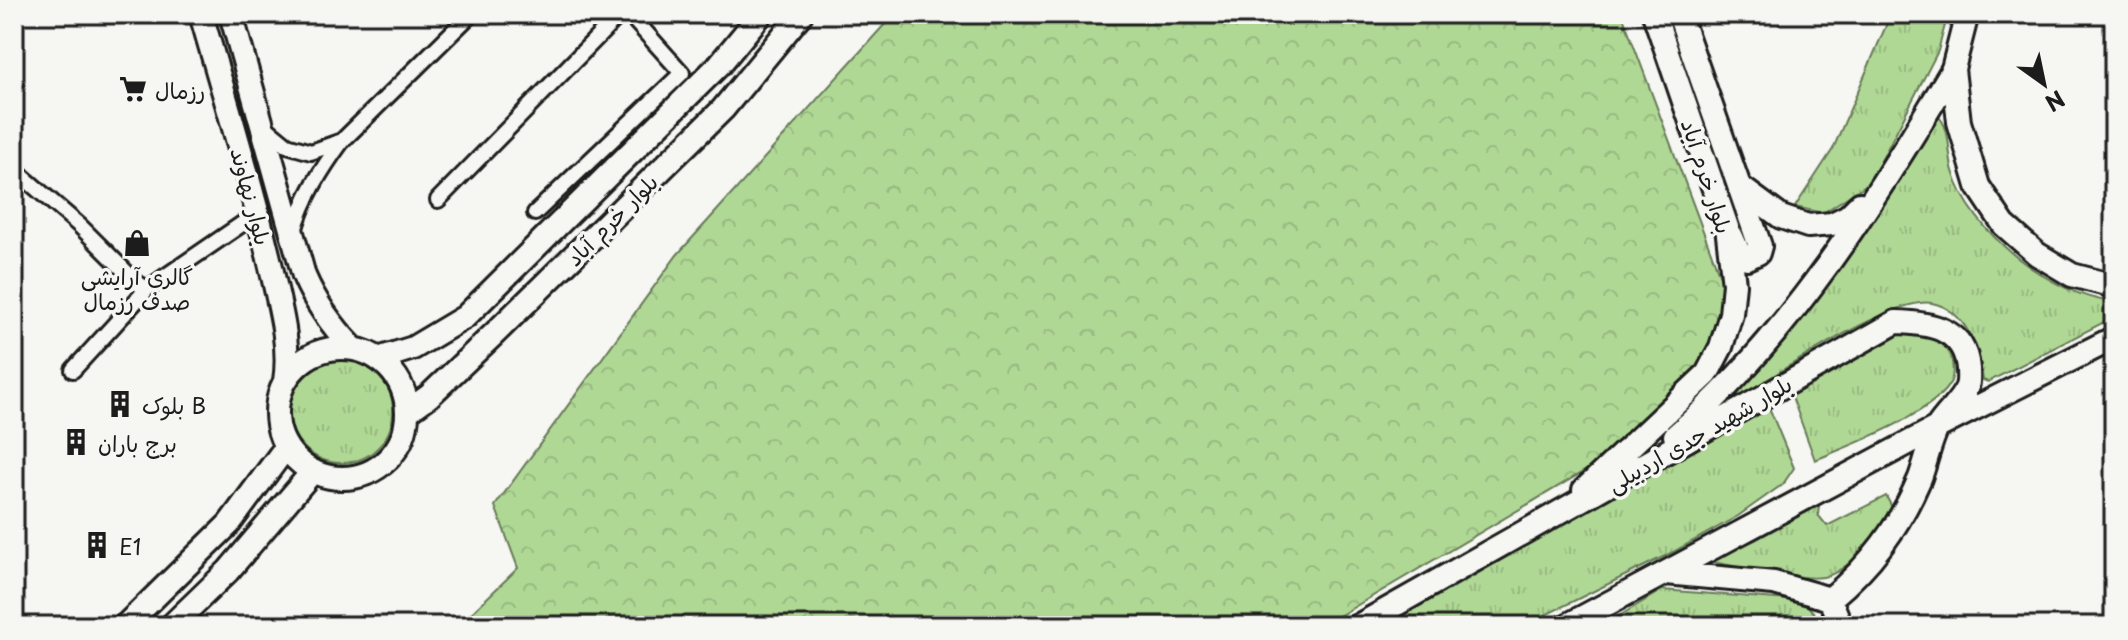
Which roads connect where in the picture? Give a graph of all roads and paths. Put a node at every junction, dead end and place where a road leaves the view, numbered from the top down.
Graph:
1 (201, 14) edge
2 (231, 14) edge
3 (471, 14) edge
4 (620, 14) edge
5 (629, 14) edge
6 (761, 14) edge
7 (801, 14) edge
8 (1654, 14) edge
9 (1679, 14) edge
10 (1967, 14) edge
11 (1953, 69) junction
12 (689, 80) junction
13 (265, 127) junction
14 (342, 141) junction
15 (599, 152) junction
16 (14, 169) edge
17 (614, 169) junction
18 (1892, 172) junction
19 (1739, 186) junction
20 (438, 200) dead end
21 (258, 213) junction
22 (535, 213) dead end
23 (1727, 227) junction
24 (292, 235) junction
25 (2114, 286) edge
26 (147, 289) junction
27 (2114, 338) edge
28 (353, 348) junction
29 (378, 359) junction
30 (73, 370) dead end
31 (285, 381) junction
32 (407, 412) junction
33 (1938, 427) junction
34 (286, 447) junction
35 (313, 471) junction
36 (1636, 471) junction
37 (1558, 512) junction
38 (1664, 573) junction
39 (1830, 599) junction
40 (125, 626) edge
41 (171, 626) edge
42 (1358, 626) edge
43 (1566, 626) edge
44 (1841, 626) edge

1 - 21 street, بلوار نهاوند
2 - 13 street, بلوار نهاوند
3 - 14 street
4 - 20 street
5 - 12 street
6 - 12 street, بلوار خرم آباد
7 - 32 street, بلوار خرم آباد
8 - 23 street, بلوار خرم آباد
9 - 19 street, بلوار خرم آباد
10 - 11 street
11 - 18 street
11 - 25 street
12 - 15 street
12 - 17 street, بلوار خرم آباد
13 - 14 street
13 - 24 street, بلوار نهاوند
14 - 24 street
15 - 17 street
15 - 22 street
16 - 26 street
17 - 29 street, بلوار خرم آباد
18 - 19 street, بلوار خرم آباد
18 - 36 street
19 - 23 street
21 - 26 street
21 - 31 street, بلوار نهاوند
23 - 37 street, بلوار خرم آباد
24 - 28 street, بلوار نهاوند
26 - 30 street
27 - 33 street, بلوار شهید جدی اردبیلی
28 - 29 street
28 - 31 street
29 - 32 street
31 - 34 street
32 - 35 street
33 - 36 street, بلوار شهید جدی اردبیلی
33 - 38 street, بلوار شهید جدی اردبیلی
33 - 39 street
34 - 35 street
34 - 40 street
35 - 41 street
36 - 37 street, بلوار شهید جدی اردبیلی
37 - 42 street, بلوار شهید جدی اردبیلی
38 - 39 street
38 - 43 street, بلوار شهید جدی اردبیلی
39 - 44 street

